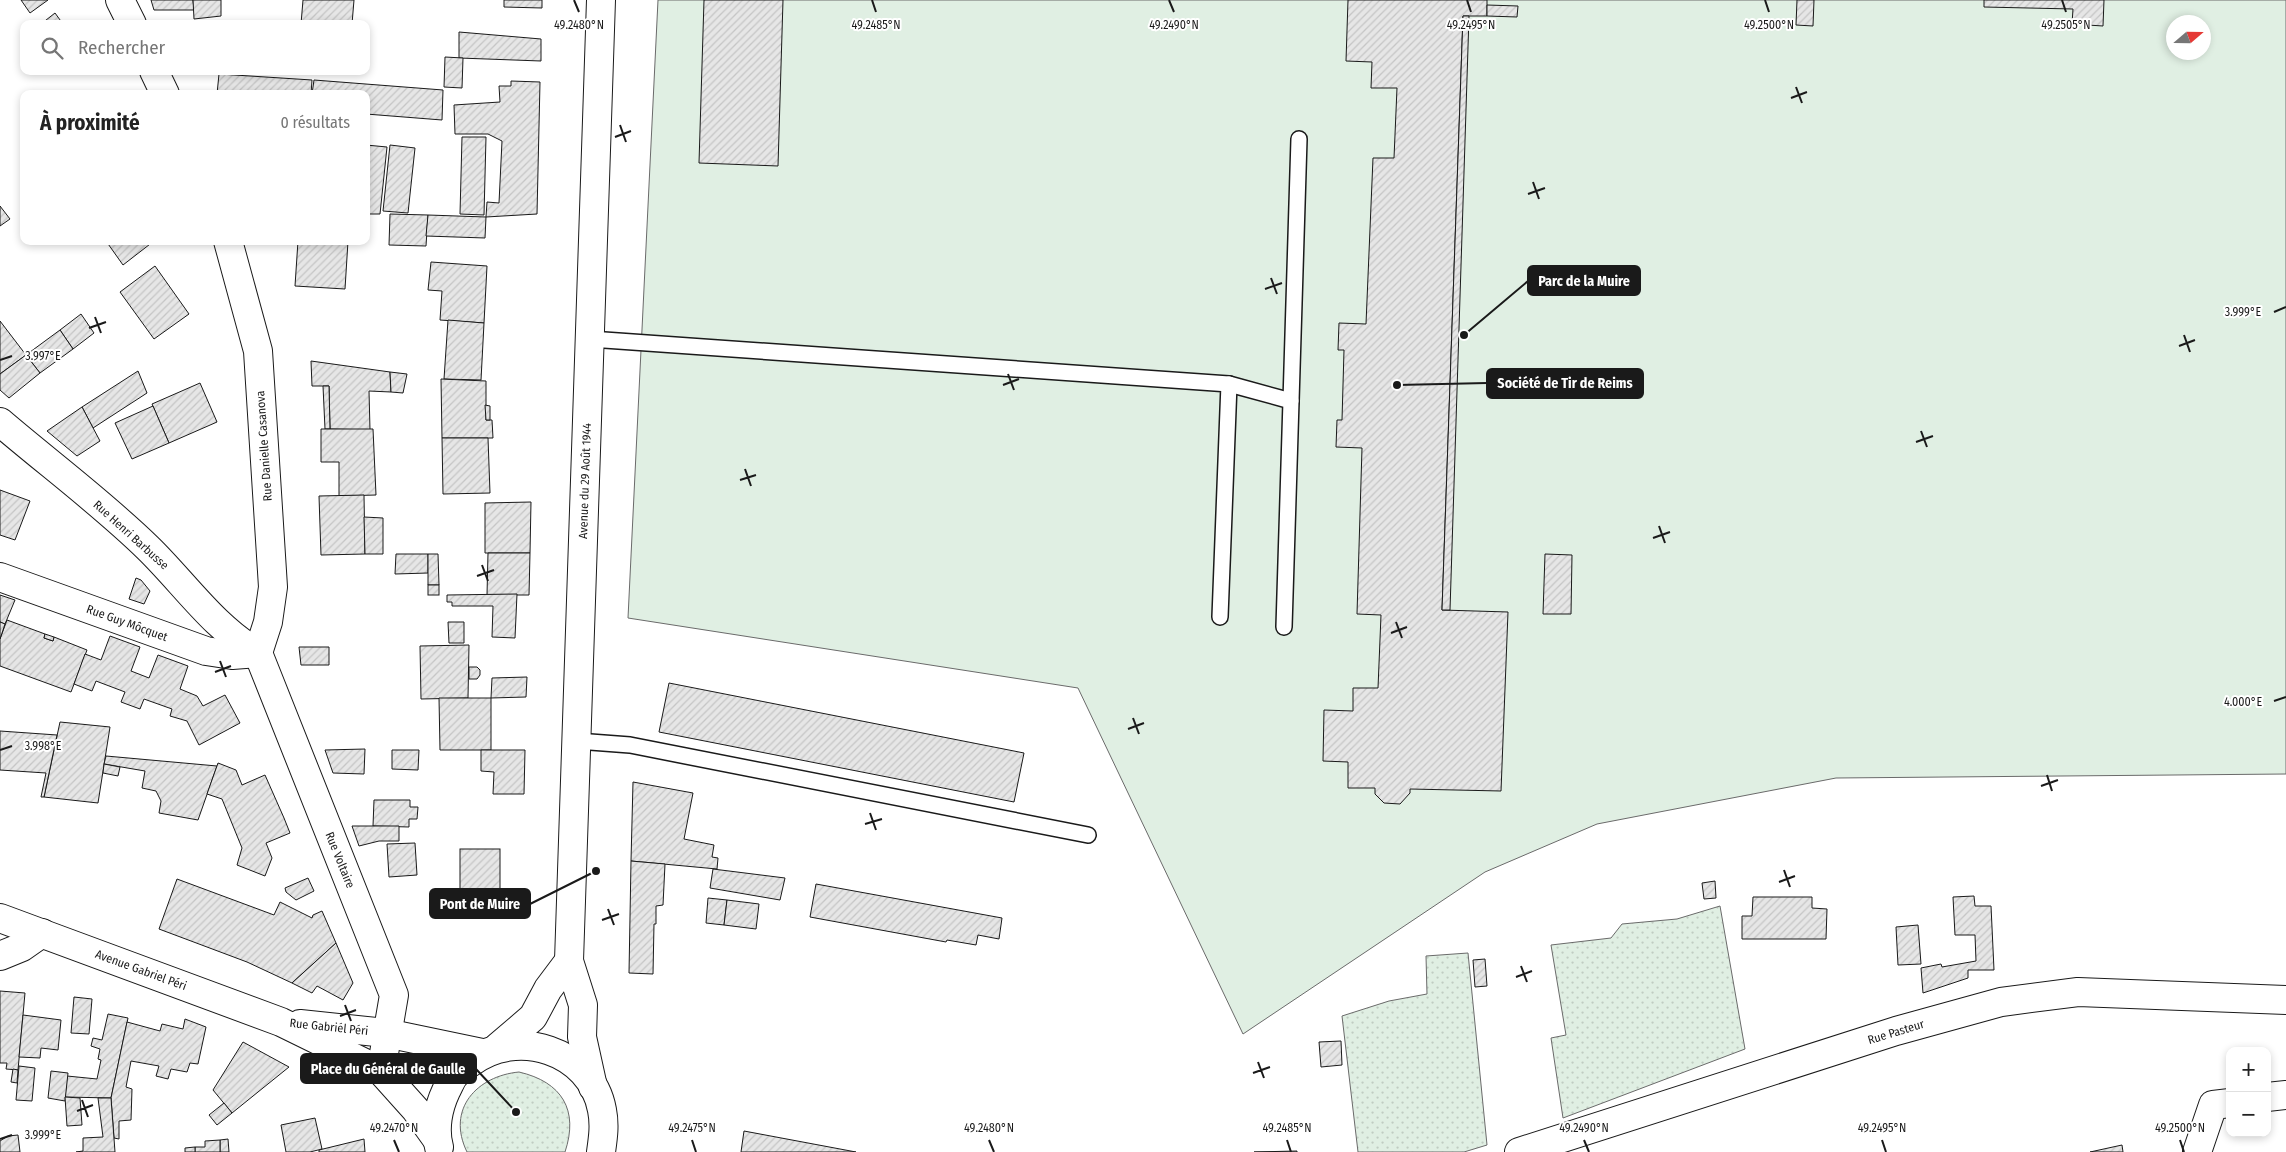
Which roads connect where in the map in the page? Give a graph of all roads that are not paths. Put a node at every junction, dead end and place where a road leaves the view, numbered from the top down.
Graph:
1 (120, 0) edge
2 (602, 0) edge
3 (130, 20) edge
4 (156, 75) edge
5 (163, 90) edge
6 (1298, 139) dead end
7 (229, 245) edge
8 (590, 339) junction
9 (1229, 384) junction
10 (1291, 400) junction
11 (0, 422) edge
12 (0, 577) edge
13 (1220, 617) dead end
14 (1284, 627) dead end
15 (258, 653) junction
16 (577, 740) junction
17 (1088, 835) dead end
18 (0, 918) edge
19 (42, 933) junction
20 (0, 956) edge
21 (569, 962) junction
22 (2286, 1000) edge
23 (281, 1022) junction
24 (386, 1033) junction
25 (490, 1050) junction
26 (381, 1071) junction
27 (593, 1087) junction
28 (2286, 1094) edge
29 (2271, 1096) edge
30 (2226, 1103) edge
31 (438, 1145) edge
32 (601, 1152) edge
33 (1520, 1152) edge
34 (2197, 1152) edge

1 - 3 street
2 - 8 street, Avenue du 29 Août 1944
4 - 5 street
6 - 10 lane
7 - 15 street, Rue Danielle Casanova
8 - 9 lane
8 - 16 street, Avenue du 29 Août 1944
9 - 10 lane
9 - 13 lane
10 - 14 lane
11 - 15 street, Rue Henri Barbusse
12 - 15 street, Rue Guy Môcquet
15 - 24 street, Rue Voltaire
16 - 17 lane
16 - 21 street, Avenue du 29 Août 1944
18 - 19 street, Avenue Gabriel Péri
19 - 20 street
19 - 23 street, Avenue Gabriel Péri
21 - 25 street
21 - 27 street
22 - 33 street, Rue Pasteur
23 - 24 street, Rue Gabriél Péri
23 - 26 street, Rue Gabriél Péri
24 - 25 street, Rue Gabriél Péri
24 - 26 street, Rue Voltaire
25 - 27 street
25 - 31 street
26 - 31 street, Rue Gabriél Péri
27 - 32 street
28 - 29 street
30 - 34 street

